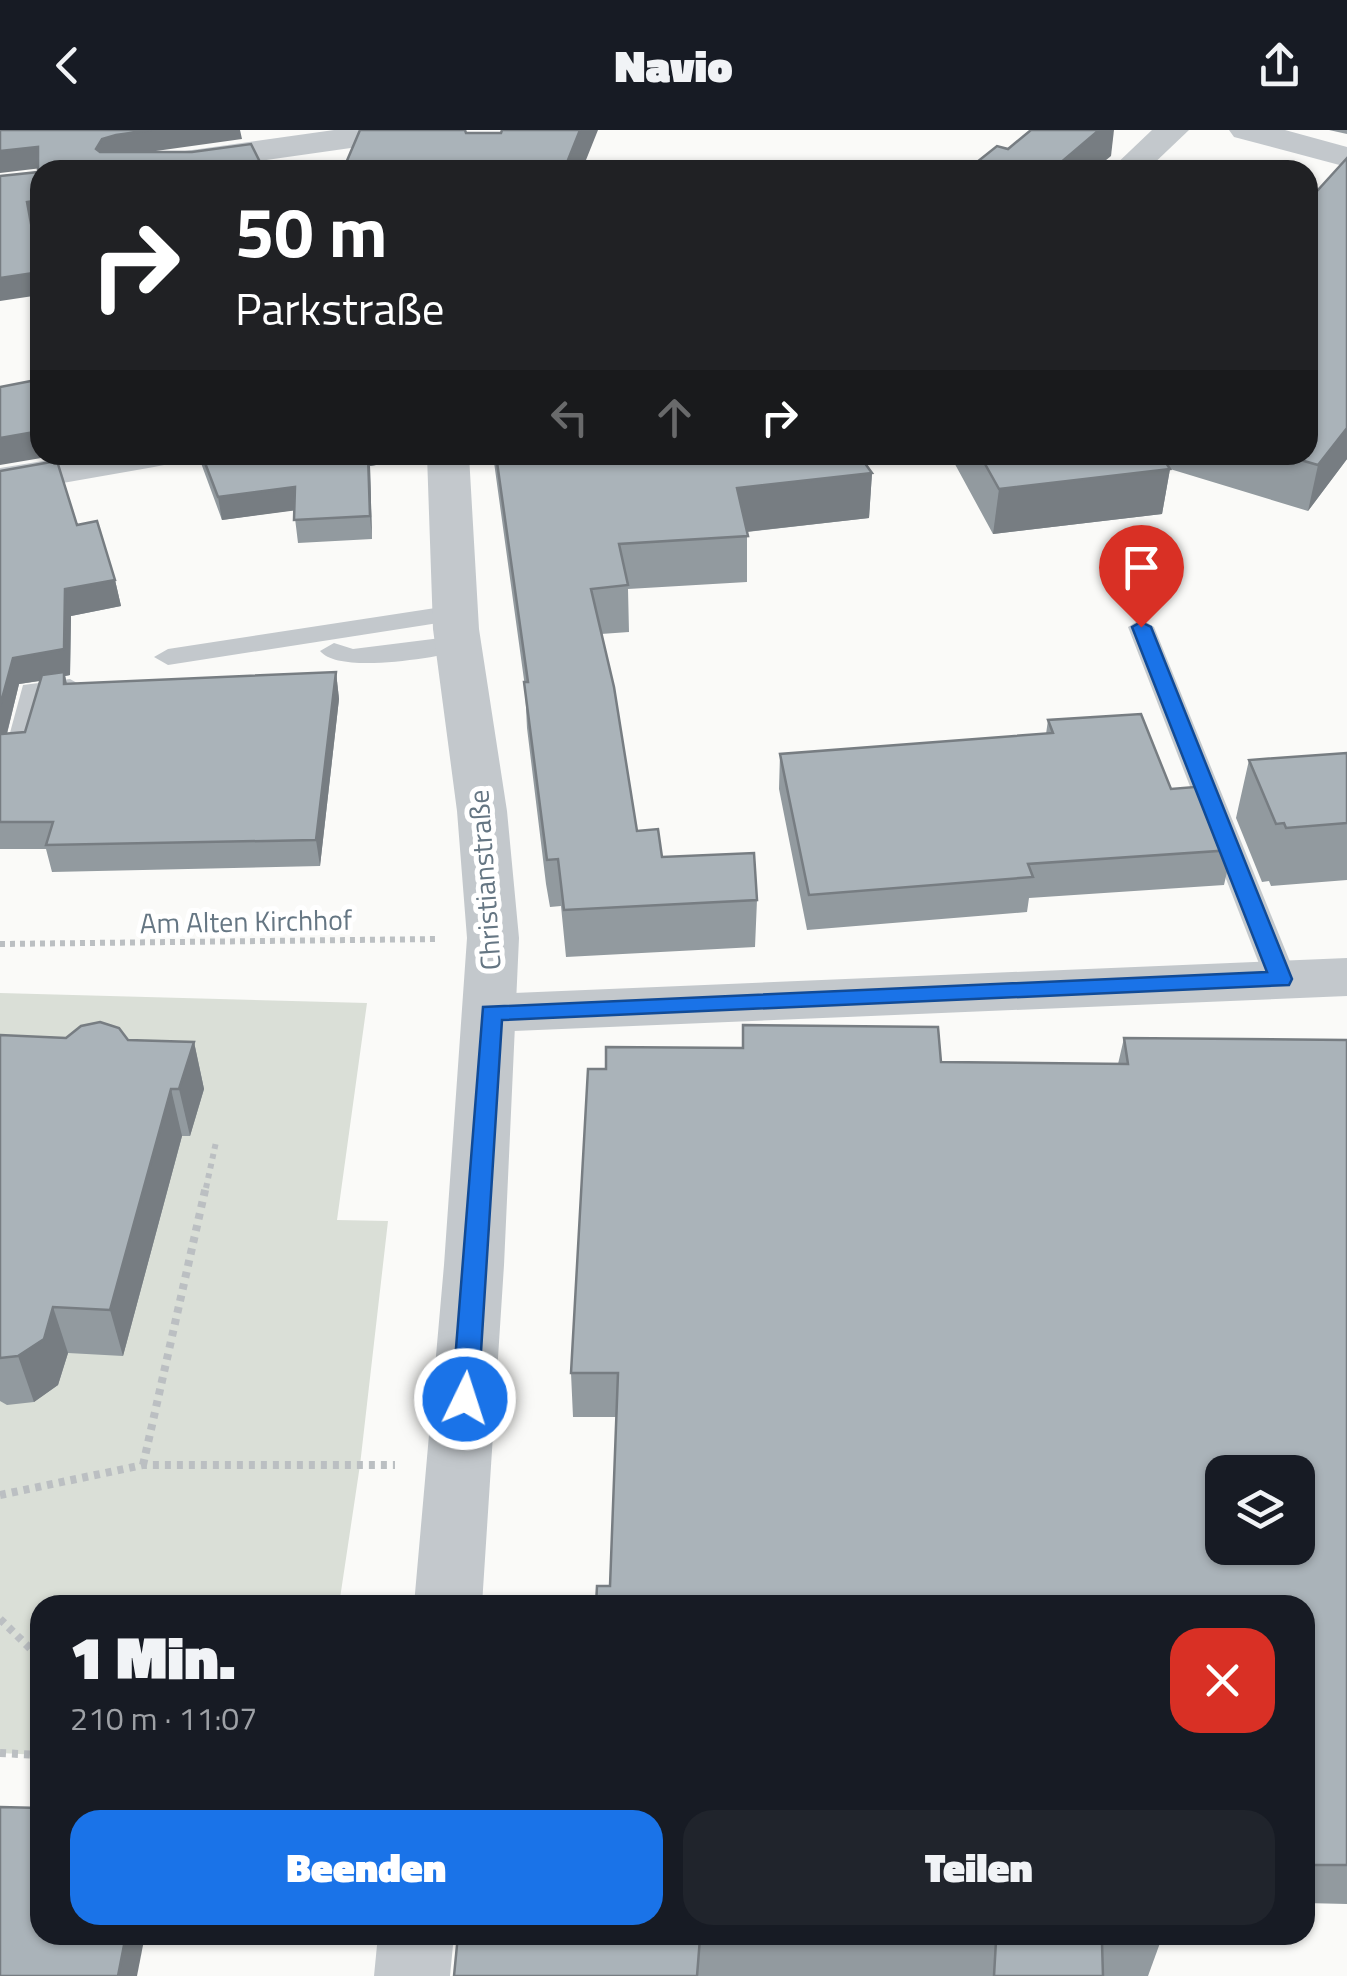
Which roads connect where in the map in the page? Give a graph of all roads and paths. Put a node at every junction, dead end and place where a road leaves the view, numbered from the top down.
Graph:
1 (407, 130) edge
2 (1172, 130) edge
3 (1246, 130) edge
4 (1347, 157) edge
5 (123, 160) edge
6 (1138, 160) edge
7 (95, 465) edge
8 (448, 465) edge
9 (0, 481) edge
10 (1141, 627) dead end
11 (456, 628) junction
12 (168, 657) dead end
13 (70, 687) edge
14 (19, 750) edge
15 (494, 938) junction
16 (0, 944) edge
17 (1347, 976) edge
18 (1281, 979) junction
19 (491, 1013) junction
20 (216, 1142) dead end
21 (144, 1464) junction
22 (460, 1466) junction
23 (0, 1495) edge
24 (449, 1595) edge
25 (0, 1620) edge
26 (30, 1648) edge
27 (0, 1754) edge
28 (30, 1756) edge
29 (415, 1945) edge
30 (412, 1976) edge

1 - 5 street
2 - 6 street
3 - 4 street
7 - 9 street
8 - 11 street, Christianstraße
10 - 18 lane
11 - 12 lane
11 - 15 street, Christianstraße
13 - 14 lane
15 - 16 path, Am Alten Kirchhof
15 - 19 street, Christianstraße
17 - 18 street
18 - 19 street
19 - 22 street, Christianstraße
20 - 21 path
21 - 22 path
21 - 23 path
22 - 24 street, Christianstraße
25 - 26 path
27 - 28 path
29 - 30 street

